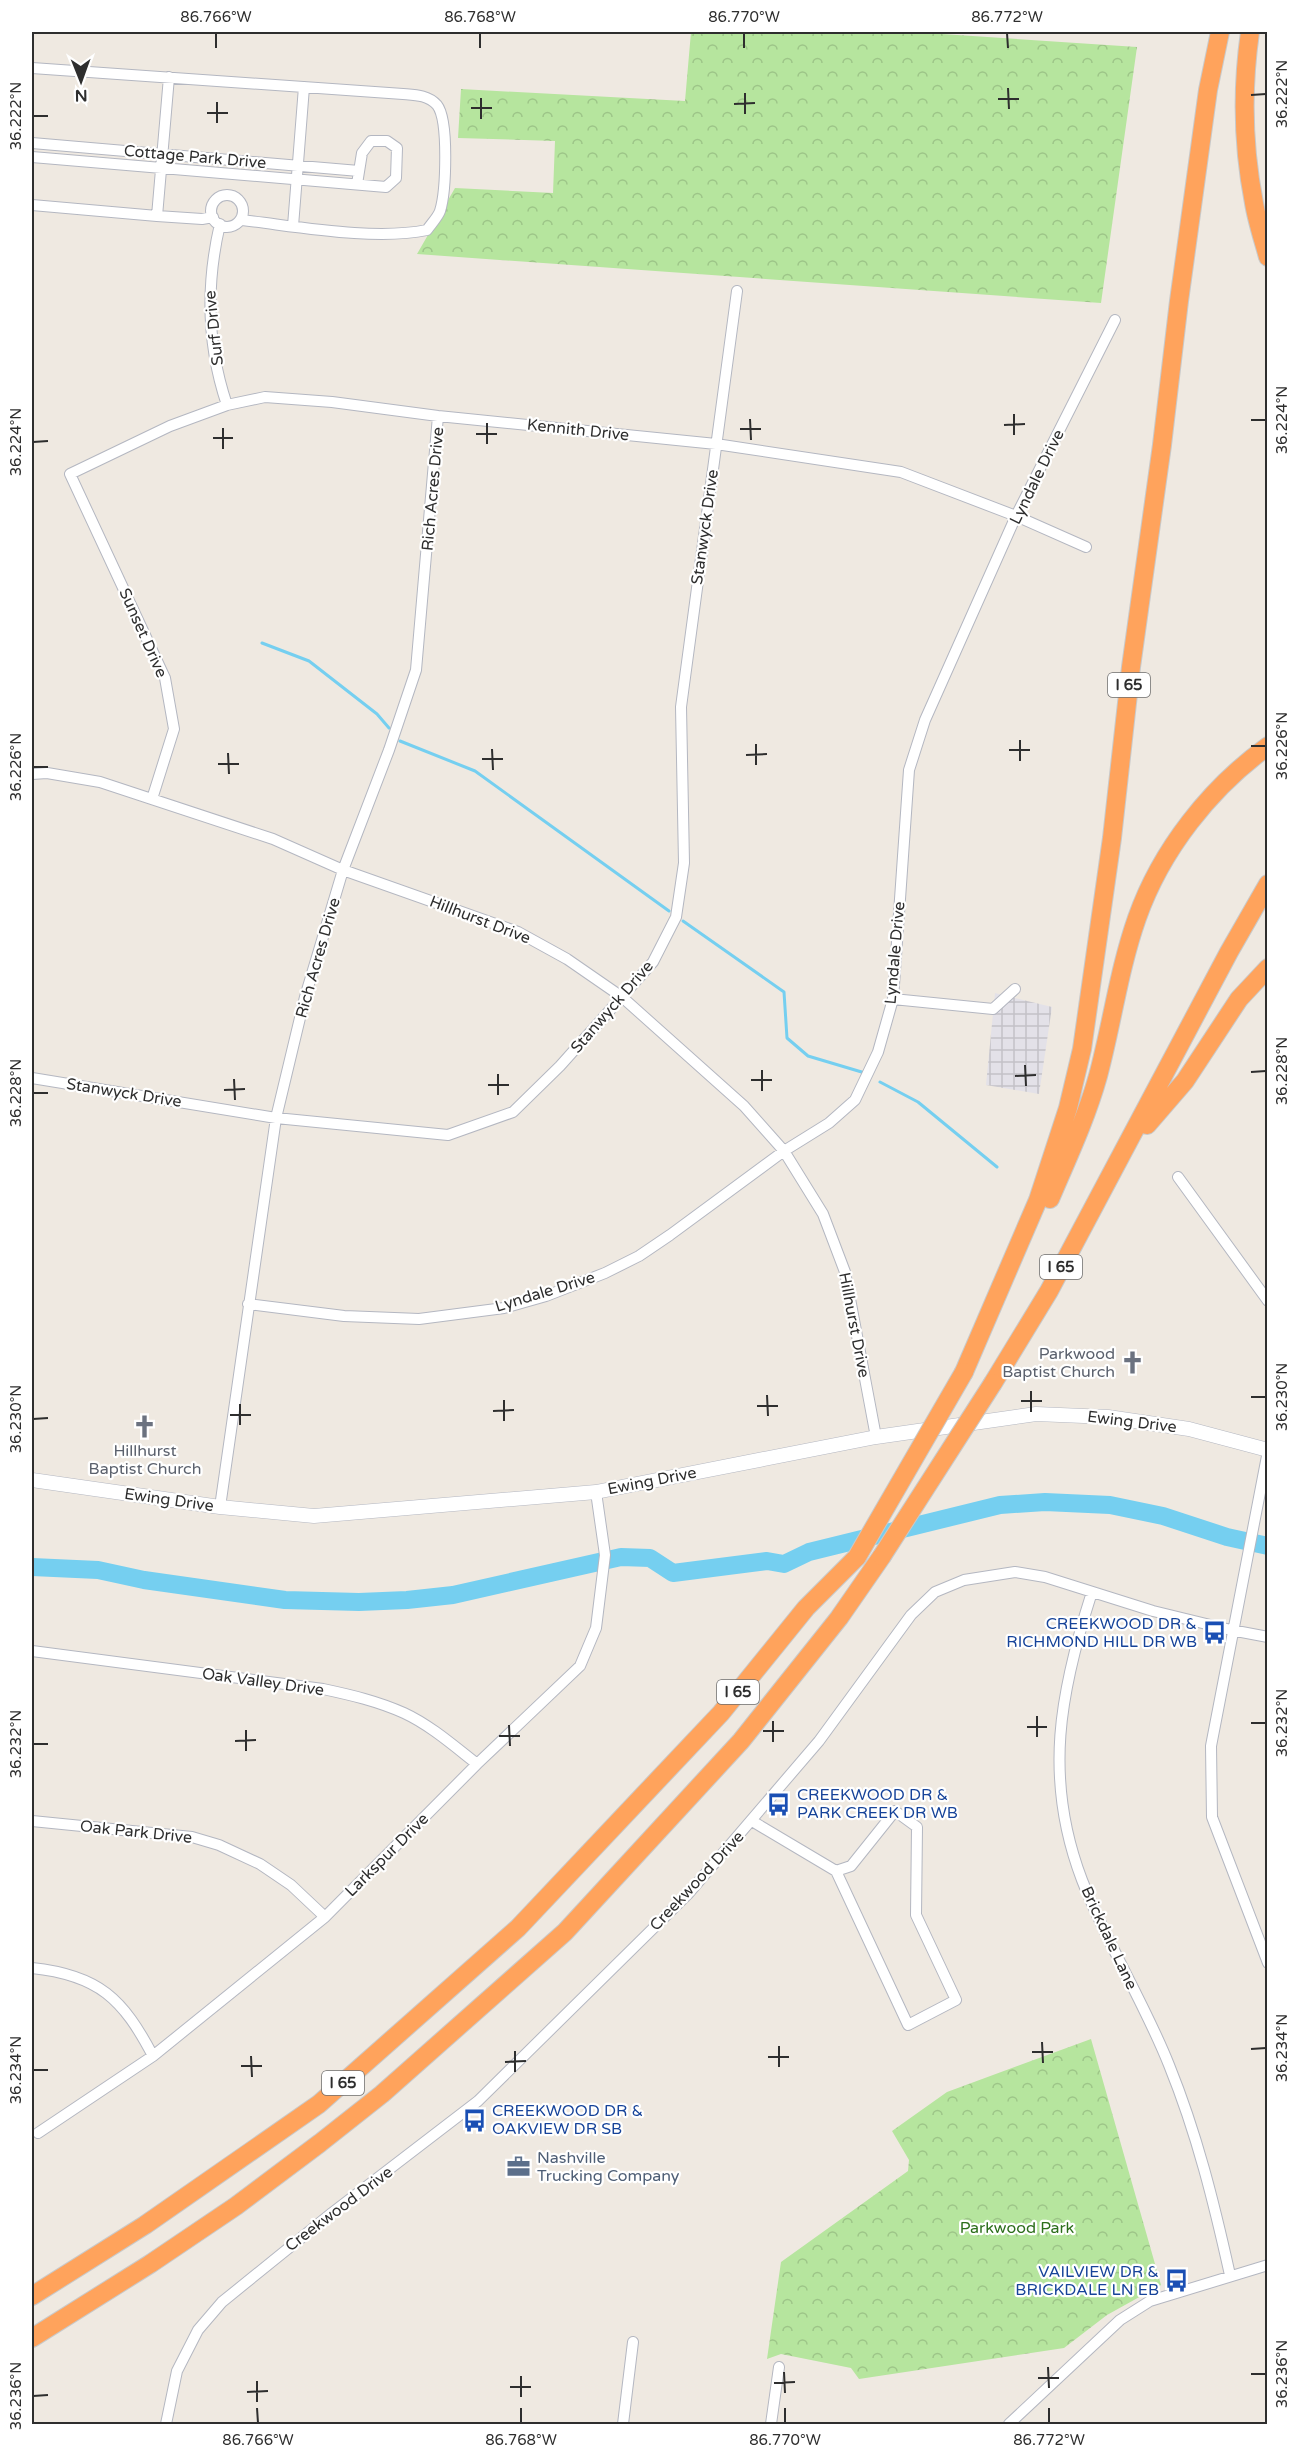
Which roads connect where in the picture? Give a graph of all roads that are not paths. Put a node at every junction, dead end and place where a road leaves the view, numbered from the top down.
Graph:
1 (1220, 32) edge
2 (1250, 32) edge
3 (32, 69) edge
4 (169, 77) junction
5 (304, 87) junction
6 (32, 143) edge
7 (161, 154) junction
8 (32, 158) edge
9 (298, 165) junction
10 (161, 168) junction
11 (359, 171) junction
12 (297, 180) junction
13 (357, 184) junction
14 (32, 205) edge
15 (157, 216) junction
16 (216, 220) junction
17 (241, 220) junction
18 (293, 226) junction
19 (1268, 257) edge
20 (737, 291) dead end
21 (1115, 320) dead end
22 (227, 405) junction
23 (438, 416) junction
24 (716, 444) junction
25 (70, 474) joint
26 (1016, 516) junction
27 (1086, 548) dead end
28 (1268, 746) edge
29 (32, 774) edge
30 (152, 799) junction
31 (343, 870) junction
32 (1268, 884) edge
33 (1268, 968) edge
34 (1015, 988) dead end
35 (622, 996) junction
36 (893, 999) junction
37 (32, 1078) edge
38 (276, 1118) junction
39 (1126, 1149) junction
40 (784, 1151) junction
41 (1178, 1178) dead end
42 (1268, 1301) edge
43 (248, 1304) junction
44 (985, 1325) junction
45 (876, 1437) junction
46 (1268, 1451) edge
47 (32, 1480) edge
48 (596, 1492) junction
49 (220, 1507) junction
50 (1092, 1592) junction
51 (1232, 1630) junction
52 (1268, 1636) edge
53 (32, 1651) edge
54 (477, 1764) junction
55 (32, 1821) edge
56 (752, 1821) junction
57 (836, 1871) junction
58 (325, 1917) junction
59 (1268, 1963) edge
60 (32, 1968) edge
61 (153, 2056) junction
62 (38, 2133) dead end
63 (1268, 2265) edge
64 (1230, 2275) junction
65 (32, 2296) edge
66 (32, 2338) edge
67 (633, 2342) dead end
68 (778, 2367) dead end
69 (166, 2424) edge
70 (623, 2424) edge
71 (771, 2424) edge
72 (1009, 2424) edge

1 - 44 highway, I 65
2 - 19 highway
3 - 4 street
4 - 5 street
4 - 7 street
5 - 9 street
5 - 18 street
6 - 7 street, Cottage Park Drive
7 - 9 street, Cottage Park Drive
7 - 10 street
8 - 10 street, Cottage Park Drive
9 - 11 street, Cottage Park Drive
9 - 12 street
10 - 12 street, Cottage Park Drive
10 - 15 street
11 - 13 street, Cottage Park Drive
11 - 13 street, Cottage Park Drive
12 - 13 street, Cottage Park Drive
12 - 18 street
14 - 15 street
15 - 16 street
16 - 17 street
16 - 17 street
16 - 22 street, Surf Drive
17 - 18 street
20 - 24 street, Stanwyck Drive
21 - 26 street, Lyndale Drive
22 - 23 street, Kennith Drive
22 - 25 street, Kennith Drive
23 - 24 street, Kennith Drive
23 - 31 street, Rich Acres Drive
24 - 26 street, Kennith Drive
24 - 35 street, Stanwyck Drive
25 - 30 street, Sunset Drive
26 - 27 street, Kennith Drive
26 - 36 street, Lyndale Drive
28 - 44 highway
29 - 30 street, Hillhurst Drive
30 - 31 street, Hillhurst Drive
31 - 35 street, Hillhurst Drive
31 - 38 street, Rich Acres Drive
32 - 39 highway, I 65
33 - 39 highway
34 - 36 street
35 - 38 street, Stanwyck Drive
35 - 40 street, Hillhurst Drive
36 - 40 street, Lyndale Drive
37 - 38 street, Stanwyck Drive
38 - 43 street, Rich Acres Drive
39 - 66 highway, I 65, bridge
40 - 43 street, Lyndale Drive
40 - 45 street, Hillhurst Drive
41 - 42 street
43 - 49 street, Rich Acres Drive
44 - 65 highway, I 65, bridge
45 - 46 main road, Ewing Drive
45 - 48 main road, Ewing Drive
46 - 51 street
47 - 49 main road, Ewing Drive
48 - 49 main road, Ewing Drive
48 - 54 street, Larkspur Drive
50 - 51 street, Creekwood Drive
50 - 56 street, Creekwood Drive
50 - 64 street, Brickdale Lane
51 - 52 street, Creekwood Drive
51 - 59 street
53 - 54 street, Oak Valley Drive
54 - 58 street, Larkspur Drive
55 - 58 street, Oak Park Drive
56 - 57 street
56 - 69 street, Creekwood Drive
57 - 57 street
58 - 61 street, Larkspur Drive
60 - 61 street
61 - 62 street, Larkspur Drive
63 - 64 street
64 - 72 street
67 - 70 street
68 - 71 street

